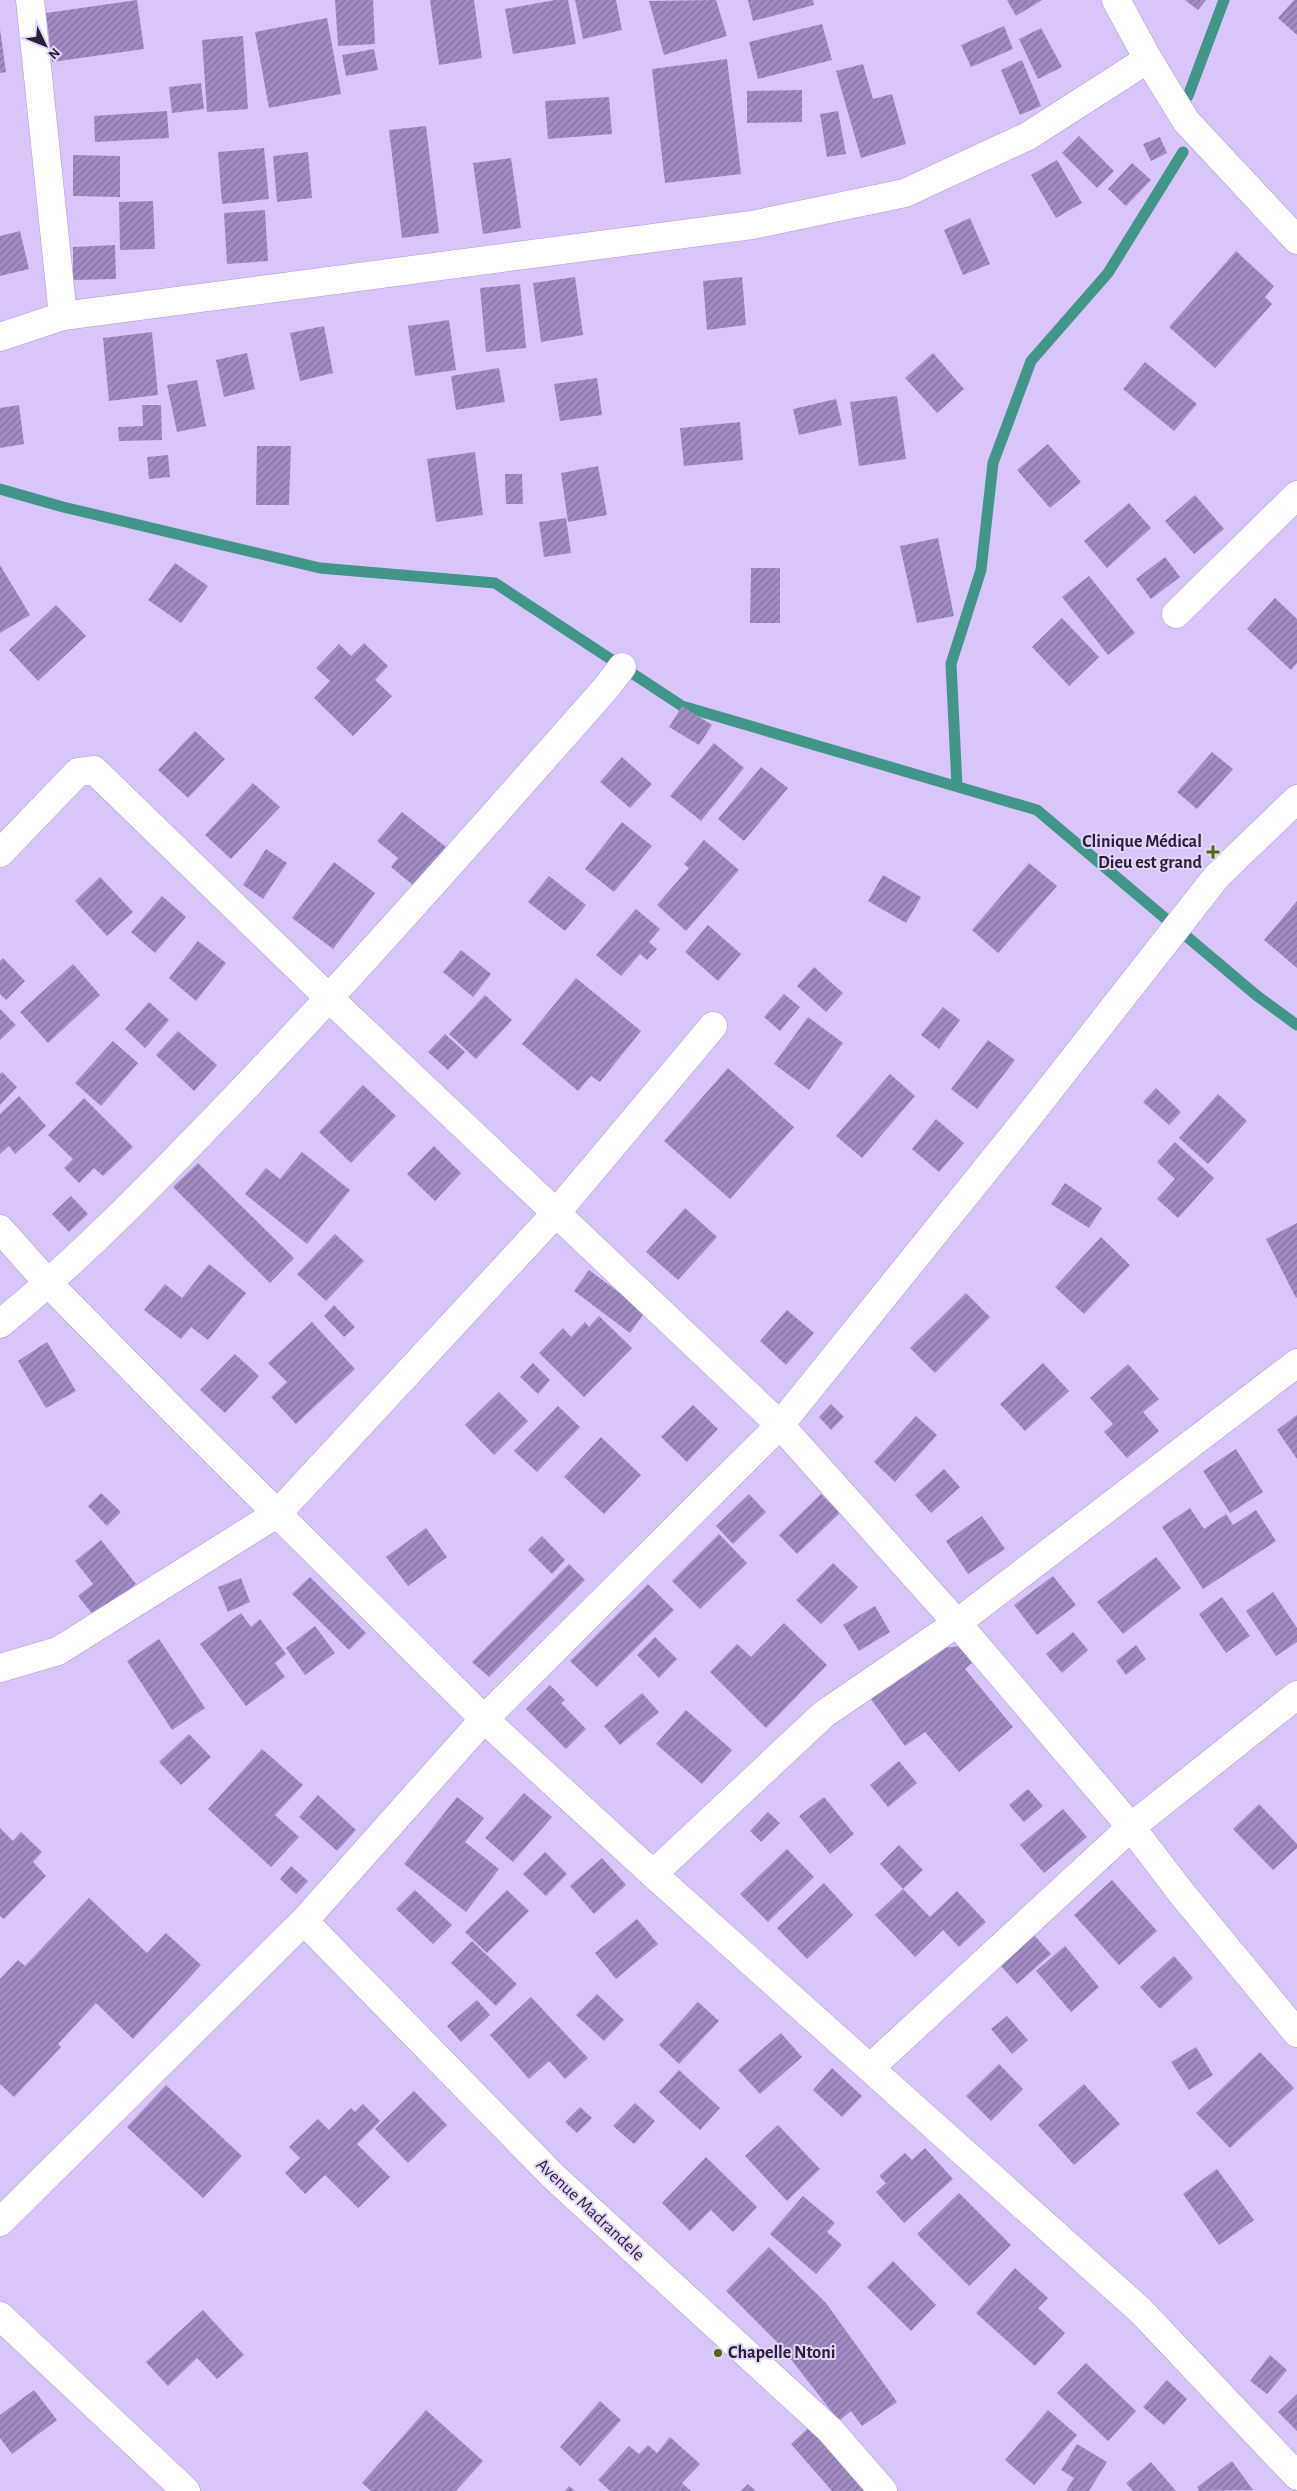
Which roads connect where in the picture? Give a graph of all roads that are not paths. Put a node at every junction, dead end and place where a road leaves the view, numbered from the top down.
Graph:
1 (30, 0) edge
2 (1116, 0) edge
3 (1148, 59) junction
4 (1297, 240) edge
5 (63, 316) junction
6 (0, 337) edge
7 (1297, 495) edge
8 (1176, 614) dead end
9 (622, 667) dead end
10 (1297, 799) edge
11 (0, 853) edge
12 (330, 999) junction
13 (713, 1026) dead end
14 (556, 1212) junction
15 (0, 1229) edge
16 (49, 1284) junction
17 (0, 1324) edge
18 (1297, 1363) edge
19 (780, 1426) junction
20 (278, 1513) junction
21 (957, 1623) junction
22 (0, 1668) edge
23 (1297, 1695) edge
24 (484, 1719) junction
25 (1130, 1827) junction
26 (653, 1874) junction
27 (304, 1921) junction
28 (1297, 2033) edge
29 (871, 2067) junction
30 (0, 2222) edge
31 (0, 2316) edge
32 (1297, 2476) edge
33 (186, 2491) edge
34 (883, 2491) edge

1 - 5 street
2 - 3 street
3 - 4 street
3 - 5 street
5 - 6 street
7 - 8 street
9 - 12 street
10 - 19 street
11 - 12 street
12 - 14 street
12 - 16 street
13 - 14 street
14 - 19 street
14 - 20 street
15 - 16 street
16 - 17 street
16 - 20 street
18 - 21 street
19 - 21 street
19 - 24 street
20 - 22 street
20 - 24 street
21 - 25 street
21 - 26 street
23 - 25 street
24 - 26 street
24 - 27 street
25 - 28 street
25 - 29 street
26 - 29 street
27 - 30 street
27 - 34 street, Avenue Madrandele
29 - 32 street
31 - 33 street

